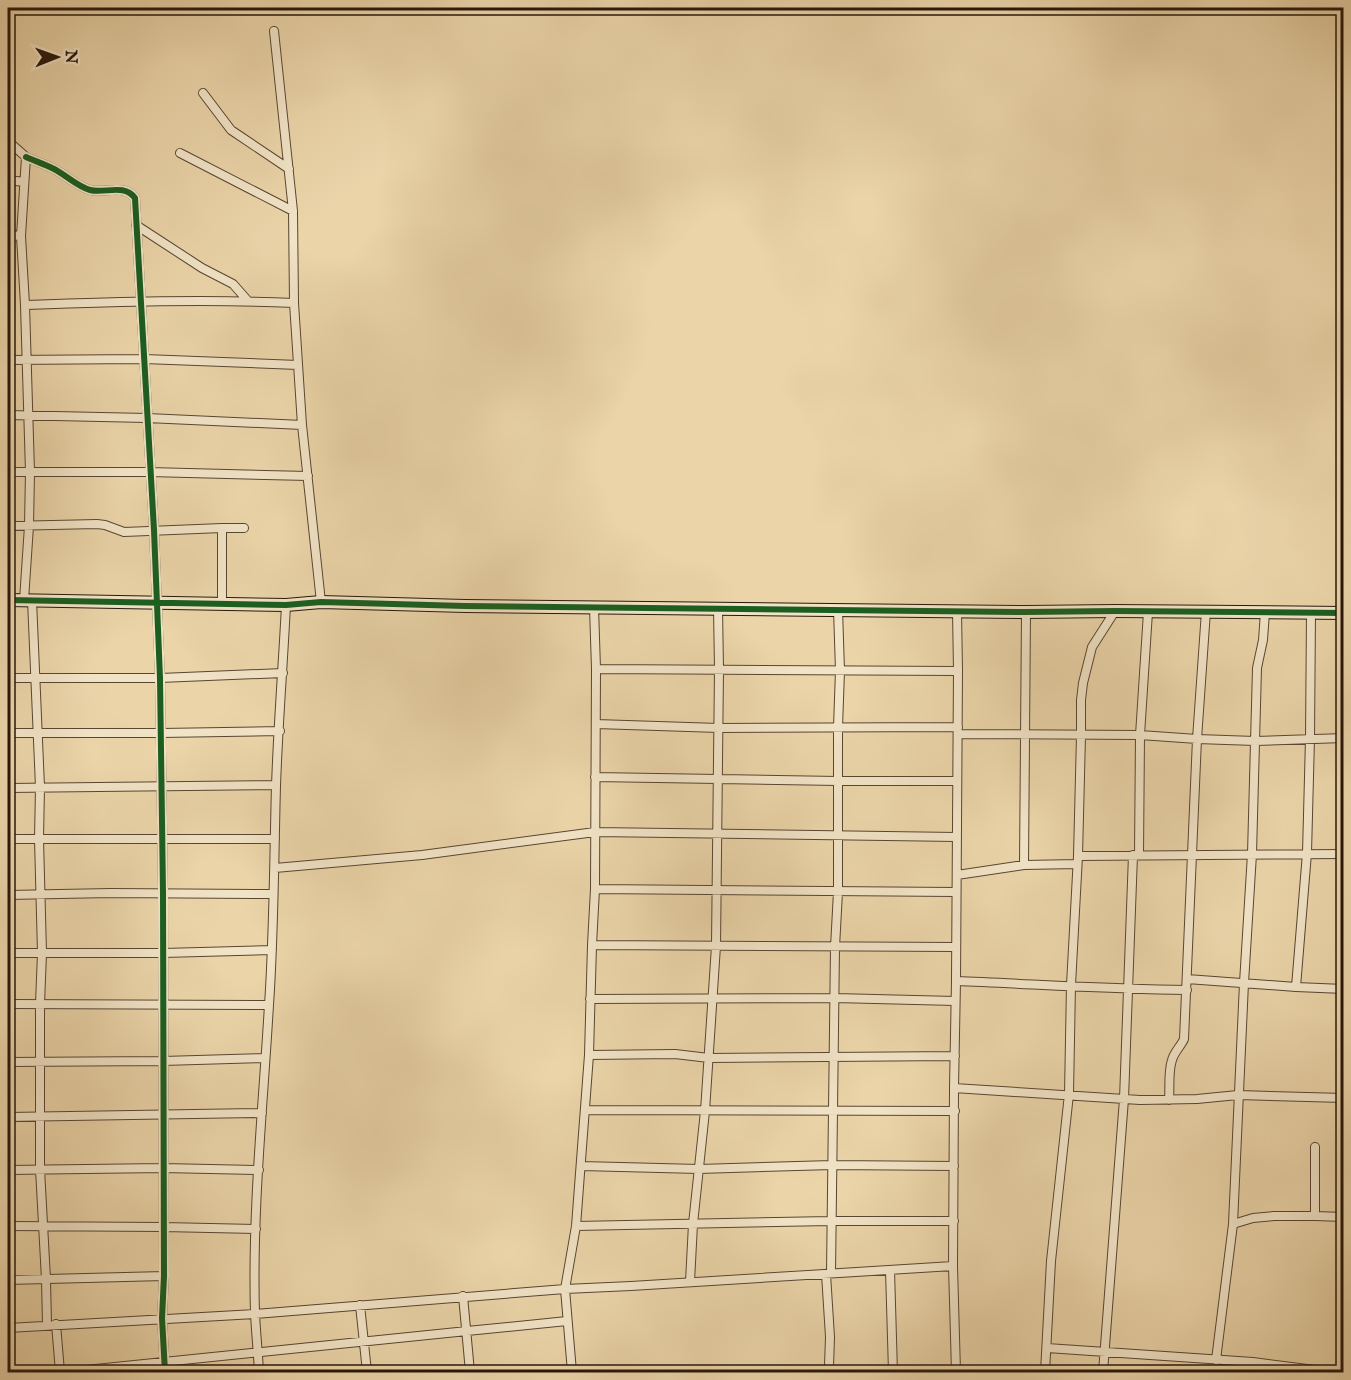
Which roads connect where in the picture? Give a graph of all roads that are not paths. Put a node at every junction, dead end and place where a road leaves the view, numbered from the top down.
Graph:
1 (274, 32) dead end
2 (203, 93) dead end
3 (8, 141) edge
4 (180, 153) dead end
5 (26, 157) junction
6 (289, 169) junction
7 (8, 180) edge
8 (24, 182) junction
9 (293, 211) junction
10 (136, 225) junction
11 (8, 235) edge
12 (21, 237) junction
13 (248, 301) junction
14 (141, 302) junction
15 (294, 303) junction
16 (25, 305) junction
17 (144, 359) junction
18 (8, 360) edge
19 (26, 360) junction
20 (298, 365) junction
21 (8, 415) edge
22 (28, 415) junction
23 (147, 418) junction
24 (302, 425) junction
25 (8, 472) edge
26 (30, 472) junction
27 (149, 472) junction
28 (308, 476) junction
29 (8, 526) edge
30 (29, 526) junction
31 (222, 528) junction
32 (244, 528) dead end
33 (154, 531) junction
34 (8, 600) edge
35 (28, 600) junction
36 (321, 602) junction
37 (157, 603) junction
38 (222, 604) junction
39 (286, 605) junction
40 (594, 607) junction
41 (718, 608) junction
42 (838, 609) junction
43 (957, 611) junction
44 (1114, 611) junction
45 (1206, 611) junction
46 (1026, 612) junction
47 (1148, 612) junction
48 (1265, 612) junction
49 (1311, 612) junction
50 (1344, 613) edge
51 (596, 669) junction
52 (719, 669) junction
53 (840, 671) junction
54 (958, 671) junction
55 (283, 673) junction
56 (8, 678) edge
57 (35, 678) junction
58 (160, 678) junction
59 (596, 724) junction
60 (838, 727) junction
61 (718, 728) junction
62 (280, 731) junction
63 (958, 731) junction
64 (8, 733) edge
65 (37, 733) junction
66 (161, 733) junction
67 (1025, 735) junction
68 (1140, 735) junction
69 (1081, 736) junction
70 (1344, 738) edge
71 (1197, 739) junction
72 (1310, 739) junction
73 (1255, 741) junction
74 (596, 777) junction
75 (718, 780) junction
76 (838, 781) junction
77 (957, 781) junction
78 (276, 785) junction
79 (161, 786) junction
80 (40, 787) junction
81 (8, 788) edge
82 (595, 832) junction
83 (717, 834) junction
84 (838, 835) junction
85 (957, 837) junction
86 (275, 838) junction
87 (8, 839) edge
88 (39, 839) junction
89 (162, 839) junction
90 (1307, 853) junction
91 (1252, 854) junction
92 (1344, 854) edge
93 (1136, 855) junction
94 (1191, 855) junction
95 (1077, 860) junction
96 (1024, 864) junction
97 (275, 868) junction
98 (957, 875) junction
99 (595, 889) junction
100 (717, 889) junction
101 (838, 892) junction
102 (956, 892) junction
103 (163, 893) junction
104 (273, 894) junction
105 (8, 895) edge
106 (41, 895) junction
107 (592, 945) junction
108 (716, 946) junction
109 (835, 946) junction
110 (956, 947) junction
111 (272, 950) junction
112 (8, 953) edge
113 (42, 953) junction
114 (163, 953) junction
115 (1187, 979) junction
116 (956, 981) junction
117 (1244, 983) junction
118 (1071, 985) junction
119 (1296, 987) junction
120 (1128, 989) junction
121 (1344, 989) edge
122 (1187, 990) junction
123 (713, 998) junction
124 (834, 998) junction
125 (590, 999) junction
126 (956, 1001) junction
127 (8, 1004) edge
128 (40, 1004) junction
129 (163, 1005) junction
130 (270, 1005) junction
131 (589, 1055) junction
132 (955, 1056) junction
133 (834, 1057) junction
134 (265, 1058) junction
135 (709, 1058) junction
136 (163, 1061) junction
137 (8, 1062) edge
138 (41, 1062) junction
139 (954, 1088) junction
140 (1069, 1094) junction
141 (1238, 1095) junction
142 (1344, 1098) edge
143 (1124, 1099) junction
144 (1169, 1100) junction
145 (586, 1110) junction
146 (833, 1110) junction
147 (705, 1111) junction
148 (955, 1111) junction
149 (262, 1113) junction
150 (163, 1114) junction
151 (8, 1117) edge
152 (41, 1118) junction
153 (1315, 1147) dead end
154 (832, 1165) junction
155 (581, 1166) junction
156 (954, 1166) junction
157 (163, 1168) junction
158 (40, 1169) junction
159 (699, 1169) junction
160 (8, 1170) edge
161 (259, 1170) junction
162 (1315, 1216) junction
163 (1344, 1217) edge
164 (831, 1221) junction
165 (954, 1221) junction
166 (693, 1224) junction
167 (1233, 1224) junction
168 (8, 1226) edge
169 (576, 1226) junction
170 (43, 1227) junction
171 (163, 1227) junction
172 (256, 1229) junction
173 (953, 1266) junction
174 (890, 1270) junction
175 (828, 1274) junction
176 (164, 1276) junction
177 (8, 1280) edge
178 (46, 1280) junction
179 (690, 1282) junction
180 (565, 1289) junction
181 (463, 1296) junction
182 (360, 1305) junction
183 (255, 1314) junction
184 (162, 1318) junction
185 (567, 1322) junction
186 (51, 1325) junction
187 (8, 1328) edge
188 (467, 1331) junction
189 (364, 1341) junction
190 (1047, 1348) junction
191 (1105, 1352) junction
192 (258, 1353) junction
193 (1216, 1360) junction
194 (165, 1362) junction
195 (829, 1366) dead end
196 (60, 1372) edge
197 (66, 1372) edge
198 (165, 1372) edge
199 (259, 1372) edge
200 (367, 1372) edge
201 (470, 1372) edge
202 (572, 1372) edge
203 (893, 1372) edge
204 (956, 1372) edge
205 (1045, 1372) edge
206 (1103, 1372) edge
207 (1331, 1372) edge

1 - 6 street
2 - 6 street
3 - 5 street
4 - 9 street
5 - 8 street
5 - 10 street
6 - 9 street
7 - 8 street
8 - 12 street
9 - 15 street
10 - 13 street
10 - 14 street
11 - 12 street
12 - 16 street
13 - 14 street
13 - 15 street
14 - 16 street
14 - 17 street
15 - 20 street
16 - 19 street
17 - 19 street
17 - 20 street
17 - 23 street
18 - 19 street
19 - 22 street
20 - 24 street
21 - 22 street
22 - 23 street
22 - 26 street
23 - 24 street
23 - 27 street
24 - 28 street
25 - 26 street
26 - 27 street
26 - 30 street
27 - 28 street
27 - 33 street
28 - 36 street
29 - 30 street
30 - 33 street
30 - 35 street
31 - 32 street
31 - 33 street
31 - 38 street
33 - 37 street
34 - 35 street
35 - 37 street
35 - 57 street
36 - 39 street
36 - 40 street
37 - 38 street
37 - 58 street
38 - 39 street
39 - 55 street
40 - 41 street
40 - 51 street
41 - 42 street
41 - 52 street
42 - 43 street
42 - 53 street
43 - 46 street
43 - 54 street
44 - 46 street
44 - 47 street
44 - 69 street
45 - 47 street
45 - 48 street
45 - 71 street
46 - 67 street
47 - 68 street
48 - 49 street
48 - 73 street
49 - 50 street
49 - 72 street
51 - 52 street
51 - 59 street
52 - 53 street
52 - 61 street
53 - 54 street
53 - 60 street
54 - 63 street
55 - 58 street
55 - 62 street
56 - 57 street
57 - 58 street
57 - 65 street
58 - 66 street
59 - 61 street
59 - 74 street
60 - 61 street
60 - 63 street
60 - 76 street
61 - 75 street
62 - 66 street
62 - 78 street
63 - 67 street
63 - 77 street
64 - 65 street
65 - 66 street
65 - 80 street
66 - 79 street
67 - 69 street
67 - 96 street
68 - 69 street
68 - 71 street
68 - 93 street
69 - 95 street
70 - 72 street
71 - 73 street
71 - 94 street
72 - 73 street
72 - 90 street
73 - 91 street
74 - 75 street
74 - 82 street
75 - 76 street
75 - 83 street
76 - 77 street
76 - 84 street
77 - 85 street
78 - 79 street
78 - 86 street
79 - 80 street
79 - 89 street
80 - 81 street
80 - 88 street
82 - 83 street
82 - 97 street
82 - 99 street
83 - 84 street
83 - 100 street
84 - 85 street
84 - 101 street
85 - 98 street
86 - 89 street
86 - 97 street
87 - 88 street
88 - 89 street
88 - 106 street
89 - 103 street
90 - 91 street
90 - 92 street
90 - 119 street
91 - 94 street
91 - 117 street
93 - 94 street
93 - 95 street
93 - 120 street
94 - 115 street
95 - 96 street
95 - 118 street
96 - 98 street
97 - 104 street
98 - 102 street
99 - 100 street
99 - 107 street
100 - 101 street
100 - 108 street
101 - 102 street
101 - 109 street
102 - 110 street
103 - 104 street
103 - 106 street
103 - 114 street
104 - 111 street
105 - 106 street
106 - 113 street
107 - 108 street
107 - 125 street
108 - 109 street
108 - 123 street
109 - 110 street
109 - 124 street
110 - 116 street
111 - 114 street
111 - 130 street
112 - 113 street
113 - 114 street
113 - 128 street
114 - 129 street
115 - 117 street
115 - 122 street
116 - 118 street
116 - 126 street
117 - 119 street
117 - 141 street
118 - 120 street
118 - 140 street
119 - 121 street
120 - 122 street
120 - 143 street
122 - 144 street
123 - 124 street
123 - 125 street
123 - 135 street
124 - 126 street
124 - 133 street
125 - 131 street
126 - 132 street
127 - 128 street
128 - 129 street
128 - 138 street
129 - 130 street
129 - 136 street
130 - 134 street
131 - 135 street
131 - 145 street
132 - 133 street
132 - 139 street
133 - 135 street
133 - 146 street
134 - 136 street
134 - 149 street
135 - 147 street
136 - 138 street
136 - 150 street
137 - 138 street
138 - 152 street
139 - 140 street
139 - 148 street
140 - 143 street
140 - 190 street
141 - 142 street
141 - 144 street
141 - 167 street
143 - 144 street
143 - 191 street
145 - 147 street
145 - 155 street
146 - 147 street
146 - 148 street
146 - 154 street
147 - 159 street
148 - 156 street
149 - 150 street
149 - 161 street
150 - 152 street
150 - 157 street
151 - 152 street
152 - 158 street
153 - 162 street
154 - 156 street
154 - 159 street
154 - 164 street
155 - 159 street
155 - 169 street
156 - 165 street
157 - 158 street
157 - 161 street
157 - 171 street
158 - 160 street
158 - 170 street
159 - 166 street
161 - 172 street
162 - 163 street
162 - 167 street
164 - 165 street
164 - 166 street
164 - 175 street
165 - 173 street
166 - 169 street
166 - 179 street
167 - 193 street
168 - 170 street
169 - 180 street
170 - 171 street
170 - 178 street
171 - 172 street
171 - 176 street
172 - 183 street
173 - 174 street
173 - 204 street
174 - 175 street
174 - 203 street
175 - 179 street
175 - 195 street
176 - 178 street
176 - 184 street
177 - 178 street
178 - 186 street
179 - 180 street
180 - 181 street
180 - 185 street
181 - 182 street
181 - 188 street
182 - 183 street
182 - 189 street
183 - 184 street
183 - 192 street
184 - 186 street
184 - 194 street
185 - 188 street
185 - 202 street
186 - 187 street
186 - 196 street
188 - 189 street
188 - 201 street
189 - 192 street
189 - 200 street
190 - 191 street
190 - 205 street
191 - 193 street
191 - 206 street
192 - 194 street
192 - 199 street
193 - 207 street
194 - 197 street
194 - 198 street

